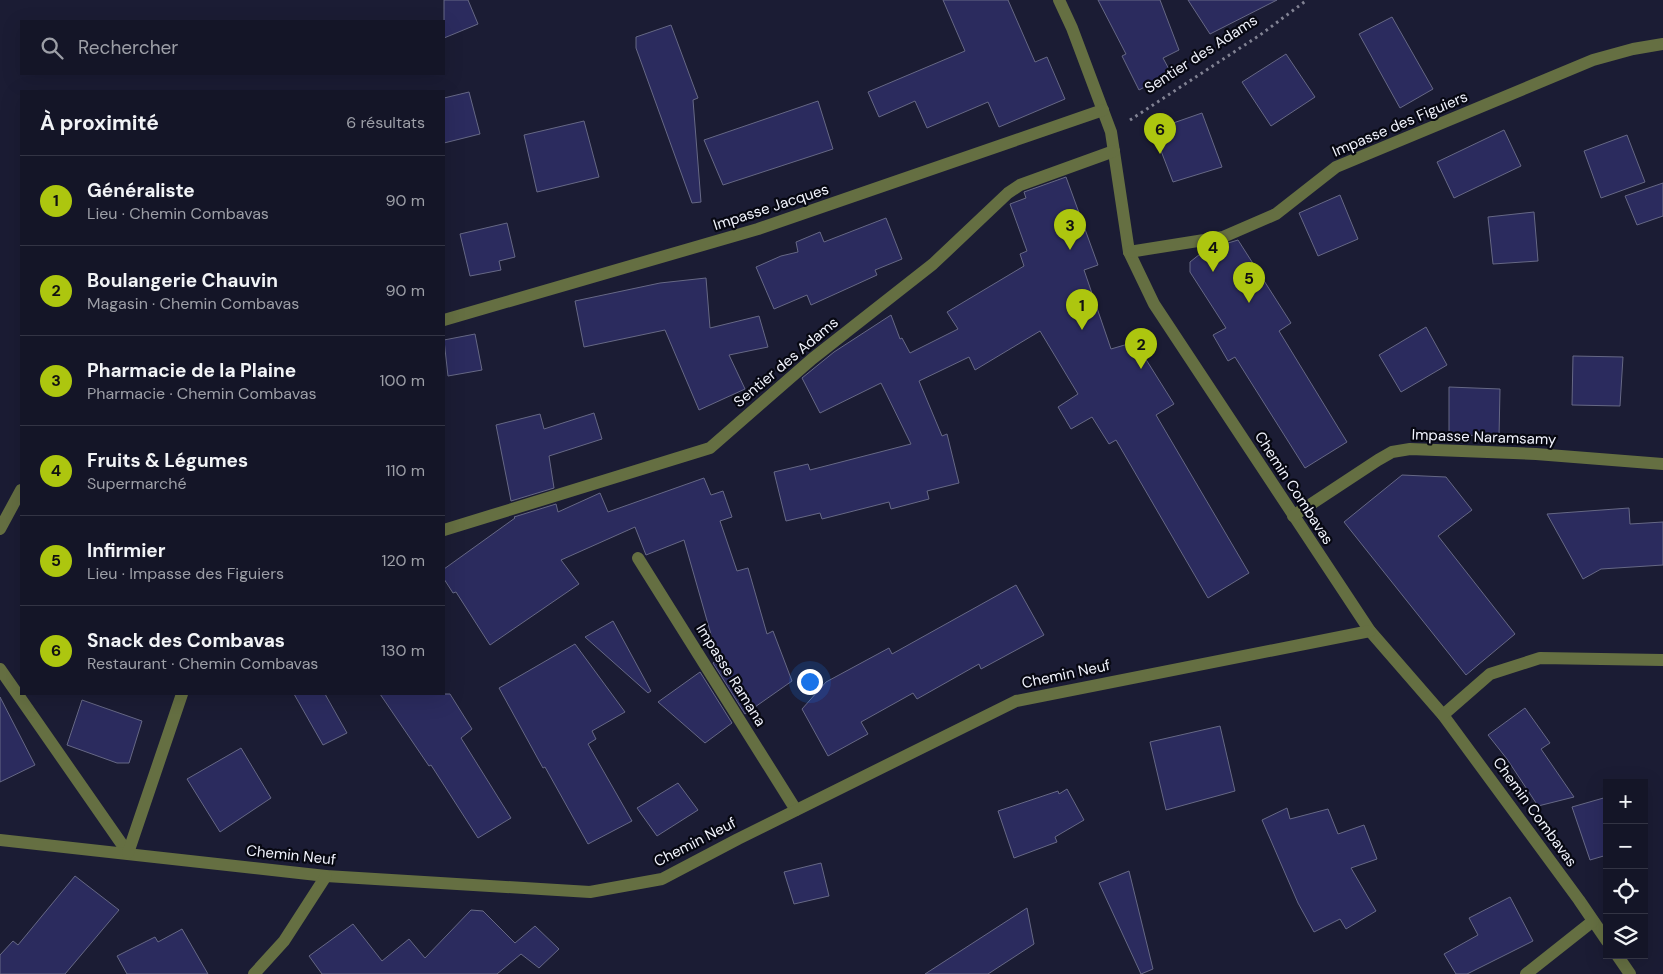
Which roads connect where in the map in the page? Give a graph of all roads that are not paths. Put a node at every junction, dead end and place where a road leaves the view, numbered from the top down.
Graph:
1 (1060, 0) edge
2 (1663, 44) edge
3 (1103, 110) junction
4 (1114, 151) junction
5 (1129, 252) junction
6 (445, 320) edge
7 (1663, 464) edge
8 (20, 492) edge
9 (1293, 516) junction
10 (0, 529) edge
11 (445, 530) edge
12 (638, 558) dead end
13 (1370, 631) junction
14 (1663, 660) edge
15 (0, 669) edge
16 (182, 695) edge
17 (1443, 715) junction
18 (796, 810) junction
19 (0, 840) edge
20 (128, 853) junction
21 (326, 876) junction
22 (1594, 921) junction
23 (1603, 935) edge
24 (1620, 959) edge
25 (254, 974) edge
26 (1526, 974) edge
27 (1630, 974) edge

1 - 3 street, Chemin Combavas
2 - 5 street, Impasse des Figuiers
3 - 4 street, Chemin Combavas
3 - 6 street, Impasse Jacques
4 - 5 street, Chemin Combavas
4 - 11 street, Sentier des Adams
5 - 9 street, Chemin Combavas
7 - 9 street, Impasse Naramsamy
8 - 10 street
9 - 13 street, Chemin Combavas
12 - 18 street, Impasse Ramana
13 - 17 street, Chemin Combavas
13 - 18 street, Chemin Neuf
14 - 17 street
15 - 20 street
16 - 20 street
17 - 22 street, Chemin Combavas
18 - 21 street, Chemin Neuf
19 - 20 street, Chemin Neuf
20 - 21 street, Chemin Neuf
21 - 25 street
22 - 23 street, Chemin Combavas
22 - 26 street
24 - 27 street

